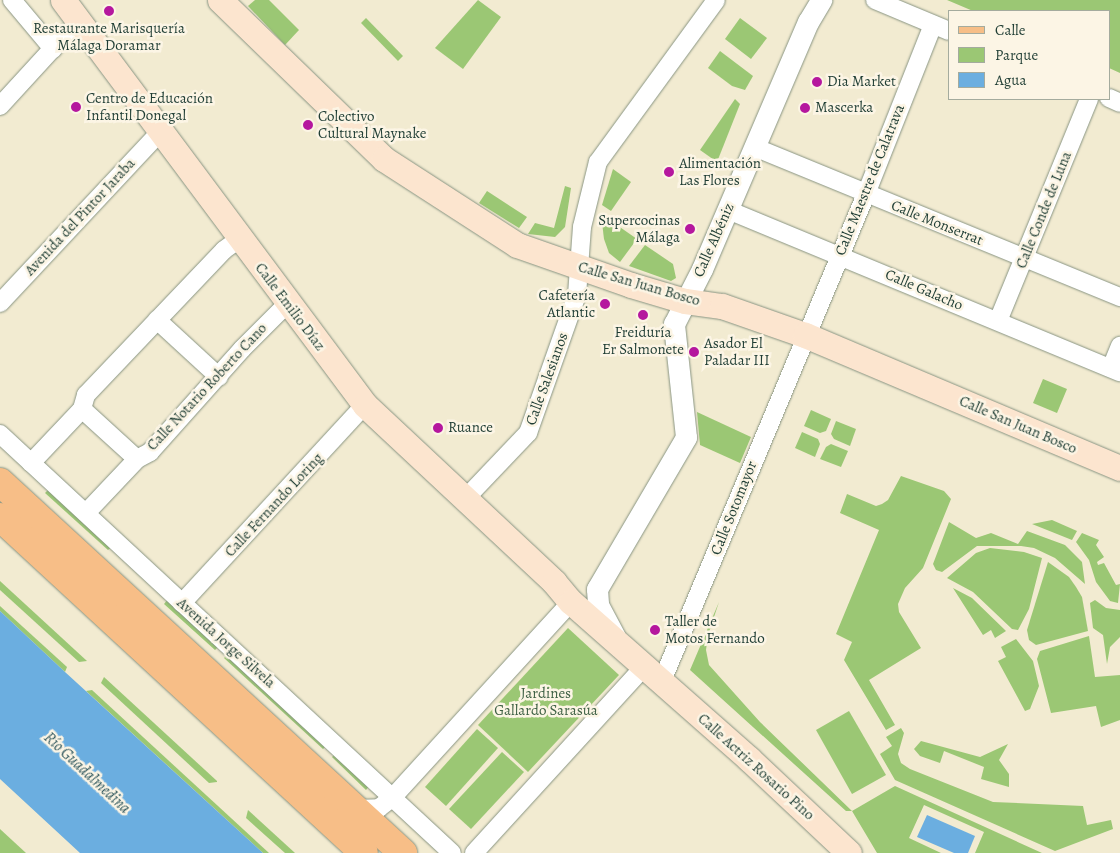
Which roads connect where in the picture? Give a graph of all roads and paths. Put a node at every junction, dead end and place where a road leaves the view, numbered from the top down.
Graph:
1 (12, 0) edge
2 (63, 0) edge
3 (220, 0) edge
4 (716, 0) edge
5 (821, 0) edge
6 (875, 0) edge
7 (898, 4) edge
8 (80, 24) junction
9 (941, 28) edge
10 (53, 49) junction
11 (1089, 100) edge
12 (0, 106) edge
13 (161, 131) junction
14 (754, 147) junction
15 (866, 194) junction
16 (728, 210) junction
17 (239, 239) junction
18 (840, 255) junction
19 (1024, 259) junction
20 (580, 268) junction
21 (1120, 297) edge
22 (685, 300) junction
23 (0, 303) edge
24 (287, 304) junction
25 (157, 320) junction
26 (998, 321) junction
27 (805, 335) junction
28 (1120, 346) edge
29 (1115, 370) edge
30 (219, 376) junction
31 (365, 405) junction
32 (82, 409) junction
33 (0, 434) edge
34 (137, 459) junction
35 (31, 463) junction
36 (1120, 468) edge
37 (0, 482) edge
38 (466, 498) junction
39 (86, 513) junction
40 (0, 517) edge
41 (554, 582) junction
42 (597, 589) junction
43 (571, 602) junction
44 (182, 603) junction
45 (618, 642) junction
46 (654, 674) junction
47 (393, 798) junction
48 (355, 809) junction
49 (364, 853) edge
50 (403, 853) edge
51 (452, 853) edge
52 (474, 853) edge
53 (849, 853) edge

1 - 10 street
2 - 8 main road, Calle Emilio Díaz
3 - 20 main road, Calle San Juan Bosco
4 - 20 street, Calle Salesianos
5 - 14 street, Calle Albéniz
6 - 7 street
7 - 9 street
8 - 10 street
8 - 13 main road, Calle Emilio Díaz
9 - 15 street, Calle Maestre de Calatrava
10 - 12 street
11 - 19 street, Calle Conde de Luna
13 - 17 main road, Calle Emilio Díaz
13 - 23 street, Avenida del Pintor Jaraba
14 - 15 street, Calle Monserrat
14 - 16 street, Calle Albéniz
15 - 18 street, Calle Maestre de Calatrava
15 - 19 street, Calle Monserrat
16 - 18 street, Calle Galacho
16 - 22 street, Calle Albéniz
17 - 24 main road, Calle Emilio Díaz
17 - 25 street
18 - 26 street, Calle Galacho
18 - 27 street, Calle Maestre de Calatrava
19 - 21 street, Calle Monserrat
19 - 26 street, Calle Conde de Luna
20 - 22 main road, Calle San Juan Bosco
20 - 38 street, Calle Salesianos
22 - 27 main road, Calle San Juan Bosco
22 - 42 street, Calle Albéniz
24 - 30 street, Calle Notario Roberto Cano
24 - 31 main road, Calle Emilio Díaz
25 - 30 street
25 - 32 street
26 - 29 street, Calle Galacho
27 - 36 main road, Calle San Juan Bosco
27 - 46 street, Calle Sotomayor
28 - 29 street
30 - 34 street, Calle Notario Roberto Cano
31 - 38 main road, Calle Emilio Díaz
31 - 44 street, Calle Fernando Loring
32 - 34 street
32 - 35 street
33 - 35 street, Avenida Jorge Silvela
34 - 39 street, Calle Notario Roberto Cano
35 - 39 street, Avenida Jorge Silvela
37 - 48 main road
38 - 41 main road, Calle Emilio Díaz
39 - 44 street, Avenida Jorge Silvela
40 - 49 main road
41 - 42 street, Calle Emilio Díaz
41 - 43 main road, Calle Emilio Díaz
42 - 45 street, Calle Emilio Díaz
43 - 45 main road, Calle Emilio Díaz
43 - 47 street
44 - 47 street, Avenida Jorge Silvela
45 - 46 main road, Calle Emilio Díaz
46 - 52 street, Calle Sotomayor
46 - 53 main road, Calle Actriz Rosario Pino
47 - 48 street
47 - 51 street, Avenida Jorge Silvela
48 - 50 main road

